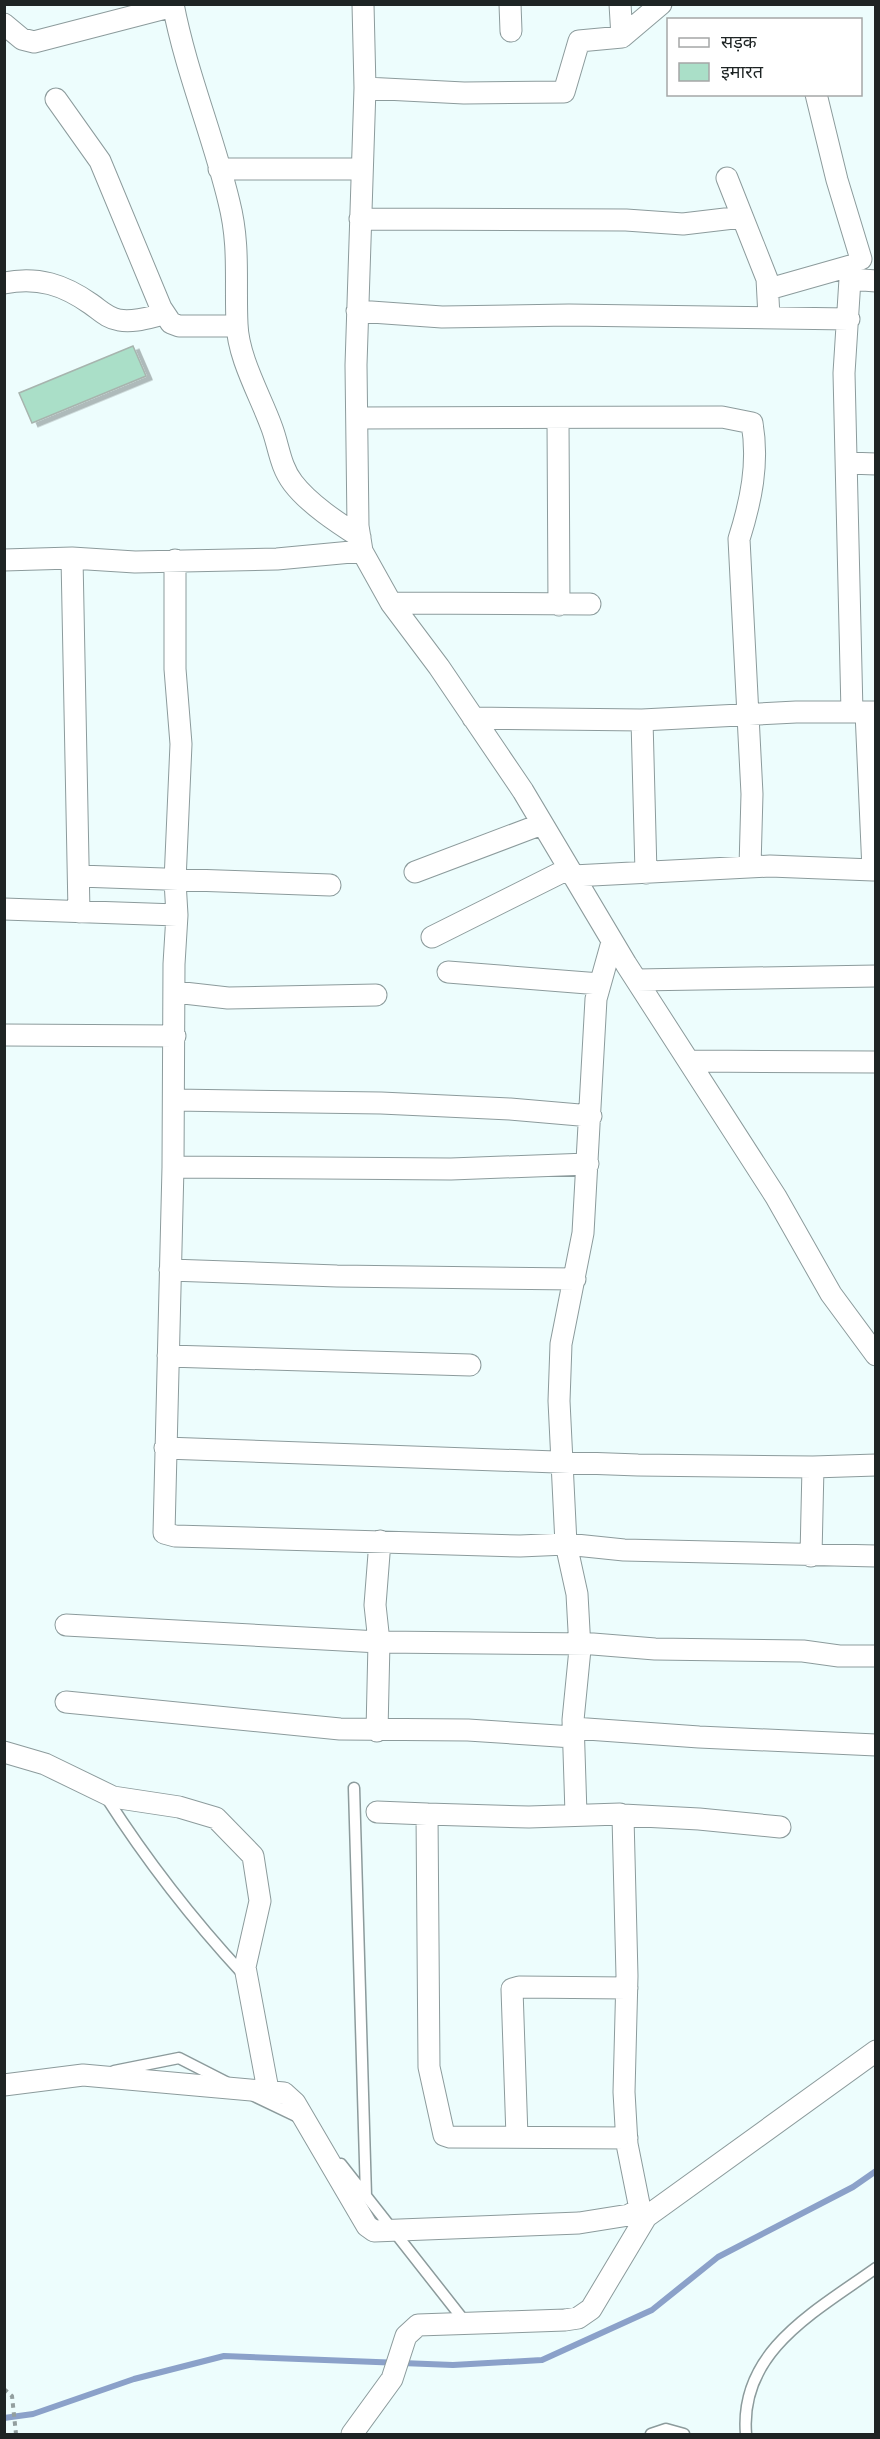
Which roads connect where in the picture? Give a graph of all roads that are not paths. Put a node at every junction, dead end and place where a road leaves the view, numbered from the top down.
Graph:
1 (363, 4) edge
2 (510, 4) edge
3 (620, 4) edge
4 (661, 4) edge
5 (173, 5) edge
6 (4, 24) edge
7 (511, 31) dead end
8 (622, 37) junction
9 (365, 88) junction
10 (816, 96) edge
11 (56, 99) dead end
12 (219, 169) junction
13 (361, 169) junction
14 (727, 178) dead end
15 (742, 217) junction
16 (360, 219) junction
17 (859, 264) edge
18 (876, 281) edge
19 (4, 284) edge
20 (770, 289) junction
21 (357, 311) junction
22 (164, 314) junction
23 (770, 317) junction
24 (849, 319) junction
25 (237, 326) junction
26 (357, 418) junction
27 (558, 420) junction
28 (848, 463) junction
29 (876, 464) edge
30 (361, 544) junction
31 (72, 558) junction
32 (4, 560) edge
33 (175, 560) junction
34 (391, 603) junction
35 (590, 604) dead end
36 (559, 605) junction
37 (865, 712) edge
38 (748, 714) junction
39 (473, 718) junction
40 (642, 720) junction
41 (542, 824) junction
42 (750, 867) junction
43 (874, 870) edge
44 (415, 872) dead end
45 (571, 873) junction
46 (646, 873) junction
47 (79, 876) junction
48 (175, 880) junction
49 (330, 885) dead end
50 (4, 909) edge
51 (79, 912) junction
52 (177, 915) junction
53 (432, 937) dead end
54 (612, 942) junction
55 (448, 972) dead end
56 (876, 976) edge
57 (637, 980) junction
58 (600, 984) junction
59 (175, 992) junction
60 (376, 995) dead end
61 (4, 1035) edge
62 (175, 1036) junction
63 (691, 1061) junction
64 (876, 1062) edge
65 (174, 1100) junction
66 (591, 1116) junction
67 (588, 1164) junction
68 (173, 1167) junction
69 (170, 1270) junction
70 (575, 1279) junction
71 (876, 1355) edge
72 (168, 1356) junction
73 (470, 1365) dead end
74 (165, 1448) junction
75 (563, 1460) junction
76 (876, 1465) edge
77 (813, 1467) junction
78 (380, 1541) junction
79 (566, 1544) junction
80 (811, 1556) junction
81 (876, 1556) edge
82 (66, 1624) dead end
83 (379, 1642) junction
84 (580, 1644) junction
85 (876, 1656) edge
86 (66, 1702) dead end
87 (377, 1731) junction
88 (573, 1732) junction
89 (876, 1745) edge
90 (4, 1752) edge
91 (354, 1788) dead end
92 (103, 1792) junction
93 (377, 1812) dead end
94 (427, 1814) junction
95 (576, 1814) junction
96 (622, 1815) junction
97 (780, 1827) dead end
98 (248, 1979) junction
99 (627, 1988) junction
100 (876, 2050) edge
101 (90, 2076) junction
102 (4, 2085) edge
103 (238, 2088) junction
104 (268, 2090) junction
105 (4, 2092) edge
106 (306, 2122) junction
107 (517, 2138) junction
108 (627, 2138) junction
109 (366, 2196) junction
110 (643, 2213) junction
111 (394, 2232) junction
112 (876, 2268) edge
113 (465, 2323) junction
114 (352, 2434) edge
115 (651, 2434) edge
116 (684, 2434) edge
117 (746, 2434) edge

1 - 9 street
2 - 7 street
3 - 8 street
4 - 8 street
5 - 6 street
5 - 12 street
8 - 9 street
9 - 13 street
10 - 17 street
11 - 22 street
12 - 13 street
12 - 25 street
13 - 16 street
14 - 15 street
15 - 16 street
15 - 20 street
16 - 21 street
17 - 18 street
17 - 20 street
17 - 24 street
19 - 22 street
20 - 23 street
21 - 23 street
21 - 26 street
22 - 25 street
23 - 24 street
24 - 28 street
25 - 30 street
26 - 27 street
26 - 30 street
27 - 36 street
27 - 38 street
28 - 29 street
28 - 37 street
30 - 33 street
30 - 34 street
31 - 32 street
31 - 33 street
31 - 47 street
33 - 48 street
34 - 36 street
34 - 39 street
35 - 36 street
37 - 38 street
37 - 43 street
38 - 40 street
38 - 42 street
39 - 40 street
39 - 41 street
40 - 46 street
41 - 44 street
41 - 45 street
42 - 43 street
42 - 46 street
45 - 46 street
45 - 53 street
45 - 54 street
47 - 48 street
47 - 51 street
48 - 49 street
48 - 52 street
50 - 51 street
51 - 52 street
52 - 59 street
54 - 57 street
54 - 58 street
55 - 58 street
56 - 57 street
57 - 63 street
58 - 66 street
59 - 60 street
59 - 62 street
61 - 62 street
62 - 65 street
63 - 64 street
63 - 71 street
65 - 66 street
65 - 68 street
66 - 67 street
67 - 68 street
67 - 70 street
68 - 69 street
69 - 70 street
69 - 72 street
70 - 75 street
72 - 73 street
72 - 74 street
74 - 75 street
74 - 78 street
75 - 77 street
75 - 79 street
76 - 77 street
77 - 80 street
78 - 79 street
78 - 83 street
79 - 80 street
79 - 84 street
80 - 81 street
82 - 83 street
83 - 84 street
83 - 87 street
84 - 85 street
84 - 88 street
86 - 87 street
87 - 88 street
88 - 89 street
88 - 95 street
90 - 92 street
91 - 109 lane
92 - 98 lane
92 - 98 street
93 - 94 street
94 - 95 street
94 - 107 street
95 - 96 street
96 - 97 street
96 - 99 street
98 - 104 street
99 - 107 street
99 - 108 street
100 - 110 street
101 - 102 street
101 - 103 street
101 - 105 lane
103 - 104 street
103 - 106 lane
104 - 106 street
106 - 109 lane
106 - 111 street
107 - 108 street
108 - 110 street
109 - 111 lane
110 - 111 street
110 - 113 street
111 - 113 lane
112 - 117 lane
113 - 114 street
115 - 116 lane

